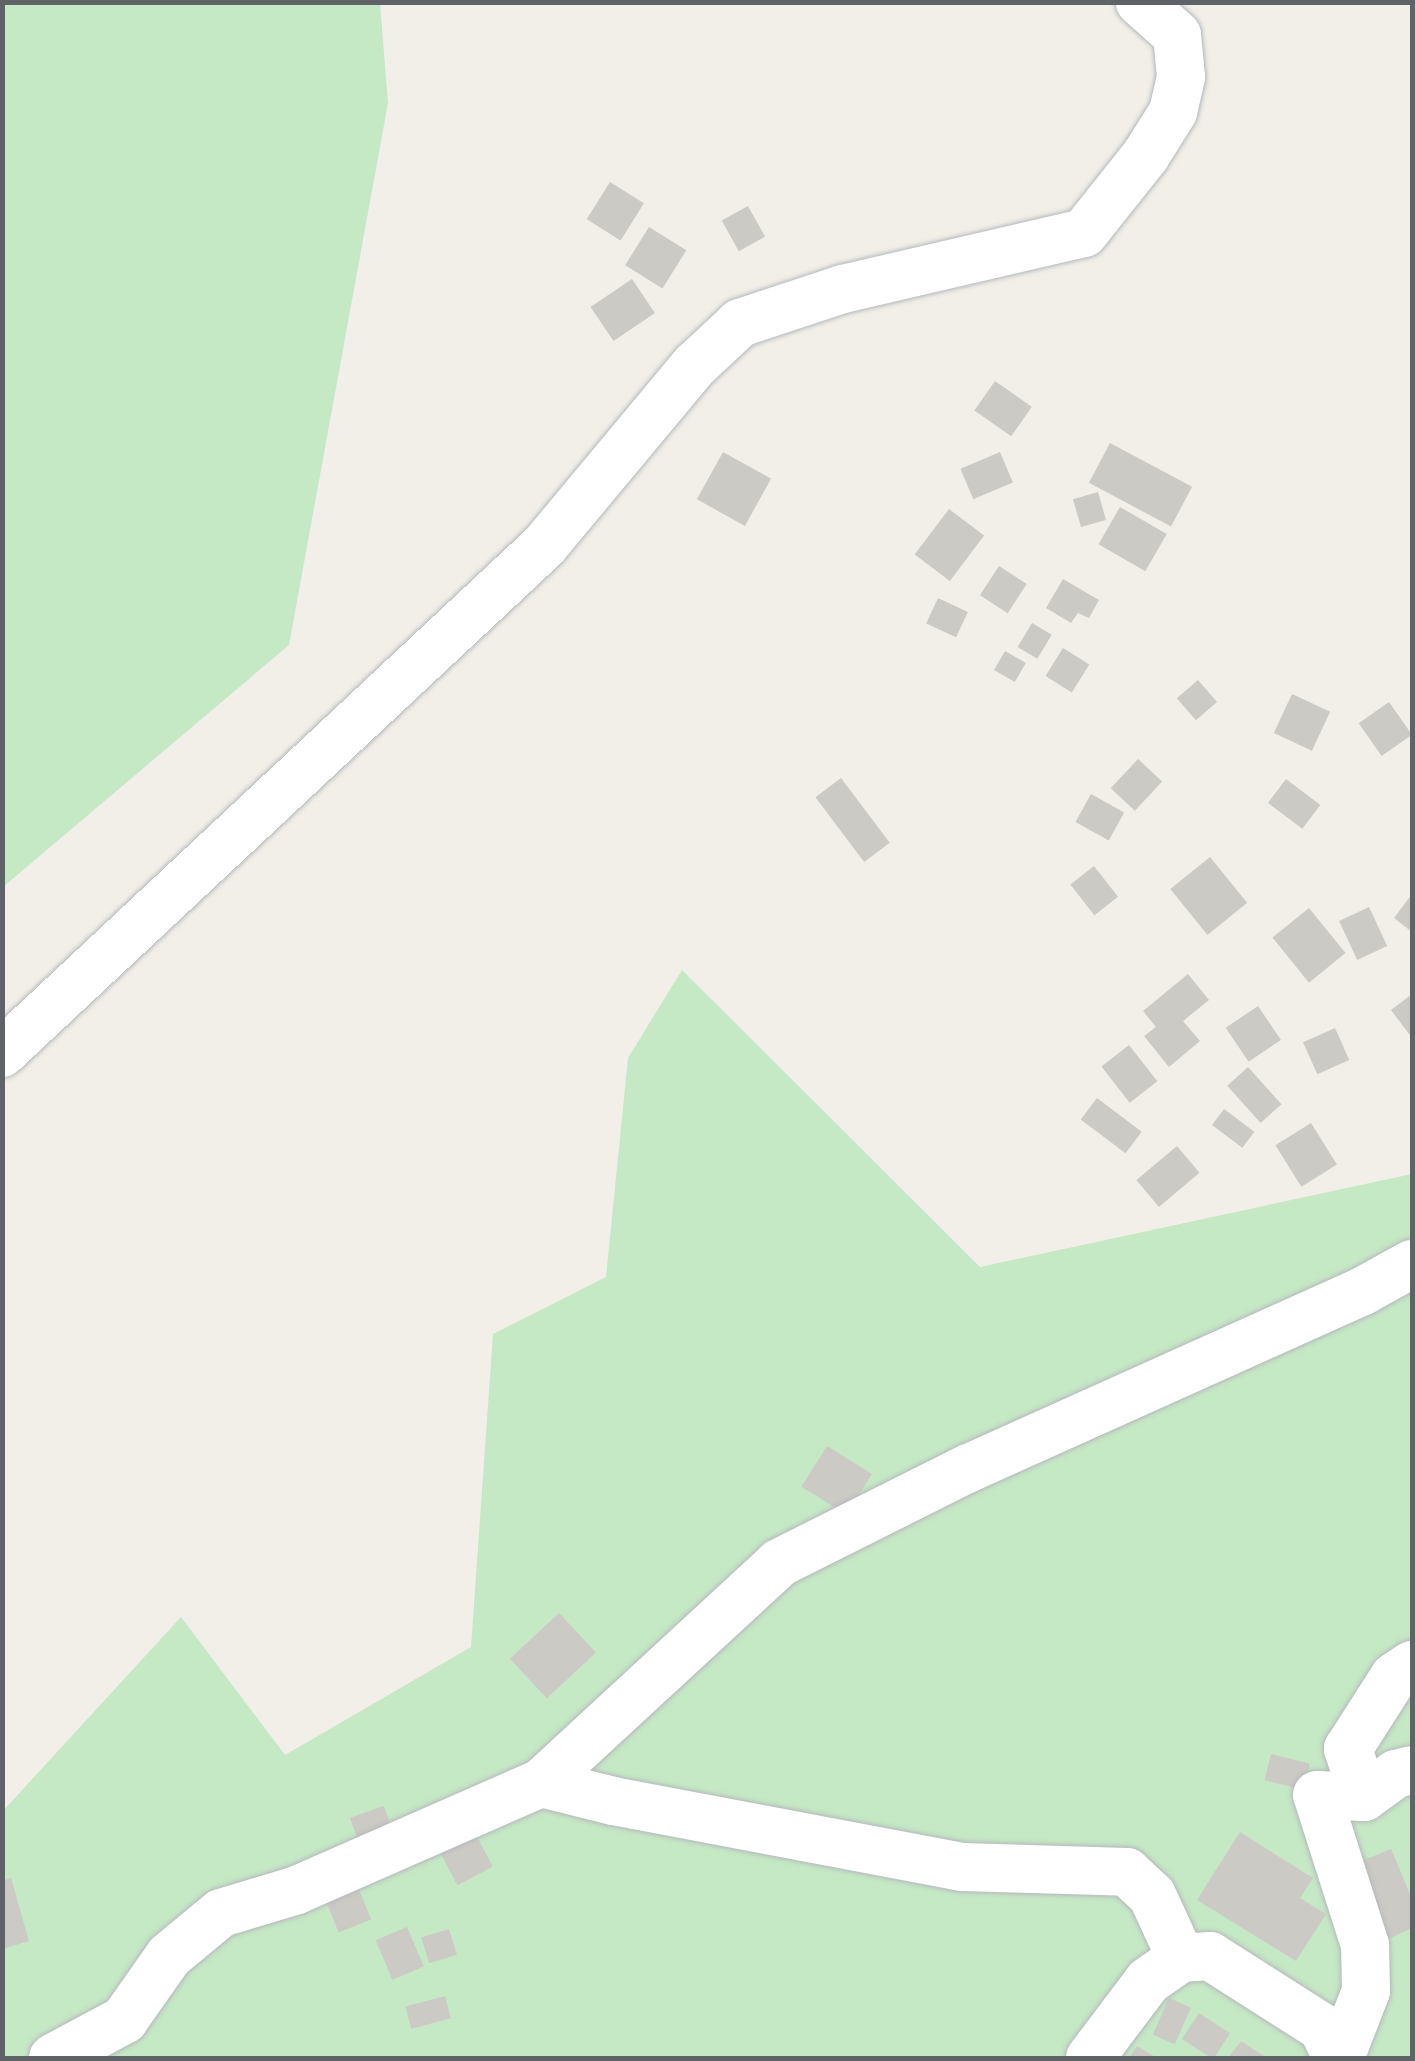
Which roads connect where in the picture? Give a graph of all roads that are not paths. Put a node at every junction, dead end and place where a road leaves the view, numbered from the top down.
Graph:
1 (1140, 2) edge
2 (2, 1053) edge
3 (1412, 1264) edge
4 (1412, 1665) edge
5 (1412, 1770) edge
6 (540, 1783) junction
7 (1364, 1798) junction
8 (1181, 1958) junction
9 (53, 2058) edge
10 (1090, 2058) edge
11 (1339, 2058) edge

1 - 2 street
3 - 6 street
4 - 7 street
5 - 7 street
6 - 8 street
6 - 9 street
7 - 11 street
8 - 10 street
8 - 11 street

